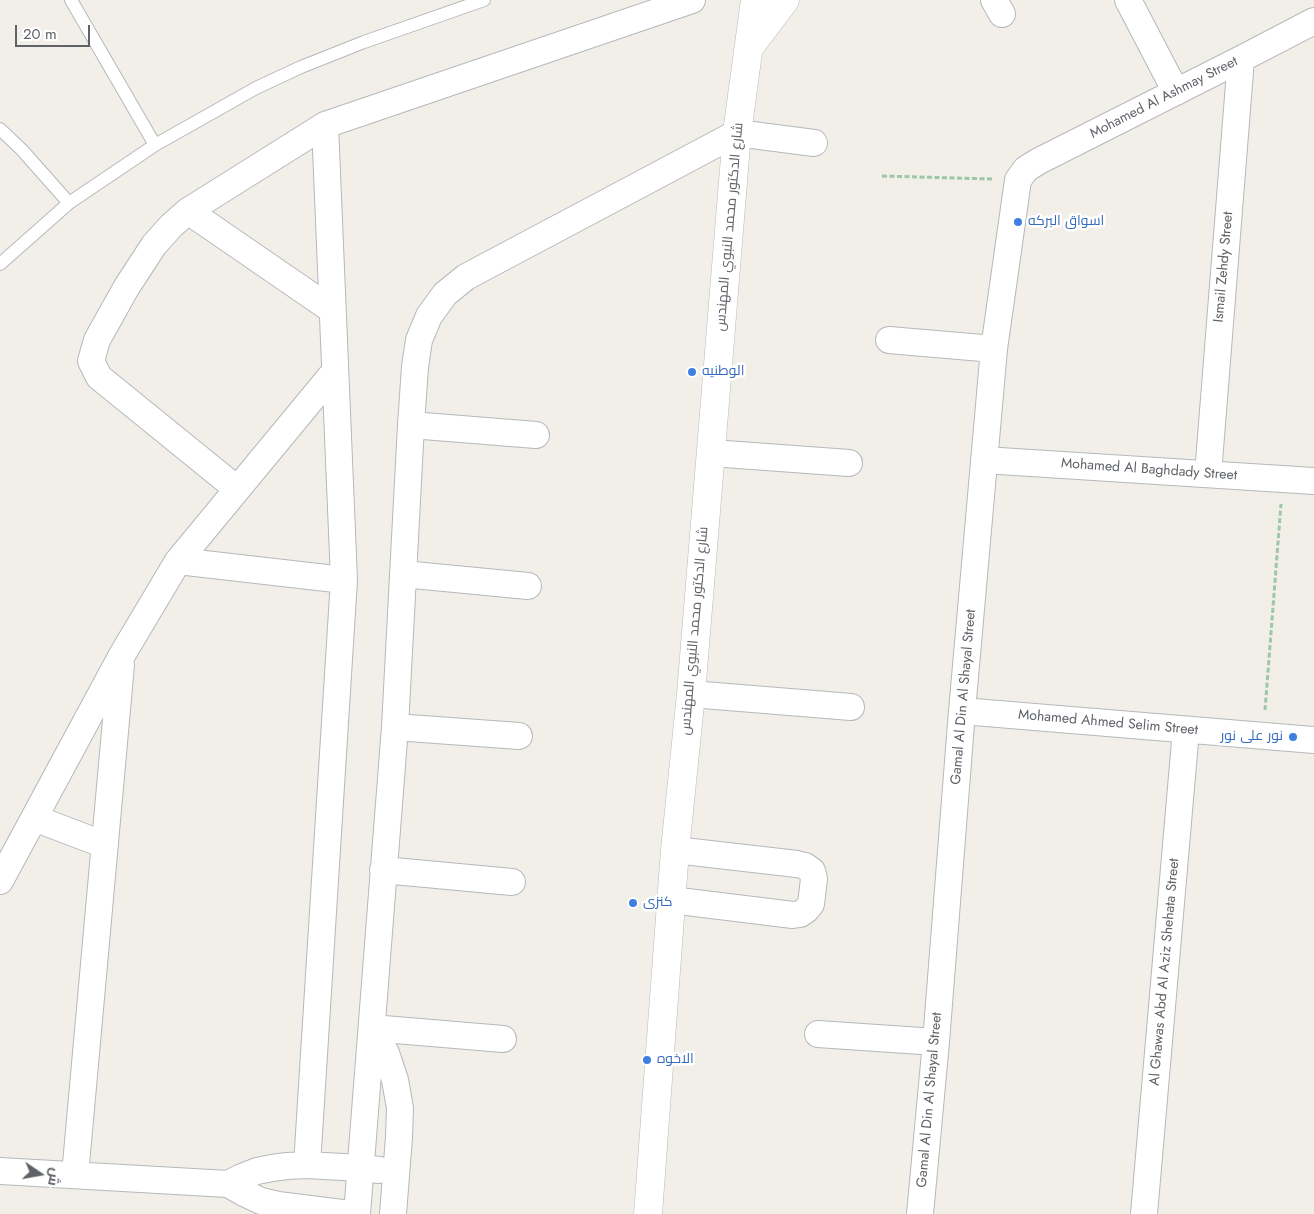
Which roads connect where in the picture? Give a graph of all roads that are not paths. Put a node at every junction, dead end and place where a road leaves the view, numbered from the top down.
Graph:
1 (71, 0) edge
2 (484, 0) edge
3 (692, 0) edge
4 (755, 0) edge
5 (785, 0) edge
6 (1128, 0) edge
7 (1314, 21) edge
8 (749, 48) junction
9 (1241, 59) junction
10 (1176, 92) junction
11 (325, 125) junction
12 (0, 129) edge
13 (737, 133) junction
14 (814, 143) dead end
15 (155, 145) junction
16 (1018, 180) joint
17 (69, 203) junction
18 (188, 211) junction
19 (0, 264) edge
20 (332, 310) junction
21 (889, 340) dead end
22 (994, 349) junction
23 (335, 371) junction
24 (411, 425) junction
25 (536, 435) dead end
26 (710, 453) junction
27 (984, 460) junction
28 (849, 463) dead end
29 (1208, 474) junction
30 (1314, 481) edge
31 (237, 489) junction
32 (178, 561) junction
33 (403, 574) junction
34 (344, 580) junction
35 (528, 586) dead end
36 (122, 655) junction
37 (690, 694) junction
38 (851, 707) dead end
39 (962, 711) junction
40 (395, 727) junction
41 (1186, 730) junction
42 (519, 736) dead end
43 (1314, 740) edge
44 (34, 818) junction
45 (105, 845) junction
46 (675, 850) junction
47 (384, 870) junction
48 (0, 881) edge
49 (512, 882) dead end
50 (671, 900) junction
51 (372, 1028) junction
52 (818, 1034) dead end
53 (503, 1039) dead end
54 (936, 1042) junction
55 (307, 1166) junction
56 (361, 1168) junction
57 (0, 1171) edge
58 (396, 1173) junction
59 (75, 1175) junction
60 (228, 1184) junction
61 (278, 1209) edge
62 (350, 1214) edge
63 (357, 1214) edge
64 (393, 1214) edge
65 (648, 1214) edge
66 (920, 1214) edge
67 (1144, 1214) edge

1 - 15 lane
2 - 15 lane
3 - 11 street
4 - 8 main road, شارع الدكتور محمد النبوي المهندس
5 - 8 main road
6 - 10 street
7 - 9 street, Mohamed Al Ashmay Street
8 - 13 main road, شارع الدكتور محمد النبوي المهندس
9 - 10 street, Mohamed Al Ashmay Street
9 - 29 street, Ismail Zehdy Street
10 - 16 street, Mohamed Al Ashmay Street
11 - 18 street
11 - 20 street
12 - 17 lane
13 - 14 street
13 - 24 street
13 - 26 main road, شارع الدكتور محمد النبوي المهندس
15 - 17 lane
16 - 22 street, Gamal Al Din Al Shayal Street
17 - 19 lane
18 - 20 street
18 - 31 street
20 - 23 street
21 - 22 street
22 - 27 street, Gamal Al Din Al Shayal Street
23 - 31 street
23 - 34 street
24 - 25 street
24 - 33 street
26 - 28 street
26 - 37 main road, شارع الدكتور محمد النبوي المهندس
27 - 29 street, Mohamed Al Baghdady Street
27 - 39 street, Gamal Al Din Al Shayal Street
29 - 30 street, Mohamed Al Baghdady Street
31 - 32 street
32 - 34 street
32 - 36 street
33 - 35 street
33 - 40 street
34 - 55 street
36 - 44 street
36 - 45 street
37 - 38 street
37 - 46 main road, شارع الدكتور محمد النبوي المهندس
39 - 41 street, Mohamed Ahmed Selim Street
39 - 54 street, Gamal Al Din Al Shayal Street
40 - 42 street
40 - 47 street
41 - 43 street, Mohamed Ahmed Selim Street
41 - 67 street, Al Ghawas Abd Al Aziz Shehata Street
44 - 45 street
44 - 48 street
45 - 59 street
46 - 50 main road, شارع الدكتور محمد النبوي المهندس
46 - 50 street
47 - 49 street
47 - 51 street
50 - 65 main road, شارع الدكتور محمد النبوي المهندس
51 - 53 street
51 - 56 street
51 - 58 street
52 - 54 street
54 - 66 street, Gamal Al Din Al Shayal Street
55 - 56 street
55 - 60 street
56 - 58 street
56 - 63 street
57 - 59 street
58 - 64 street
59 - 60 street
60 - 61 street
61 - 62 street

